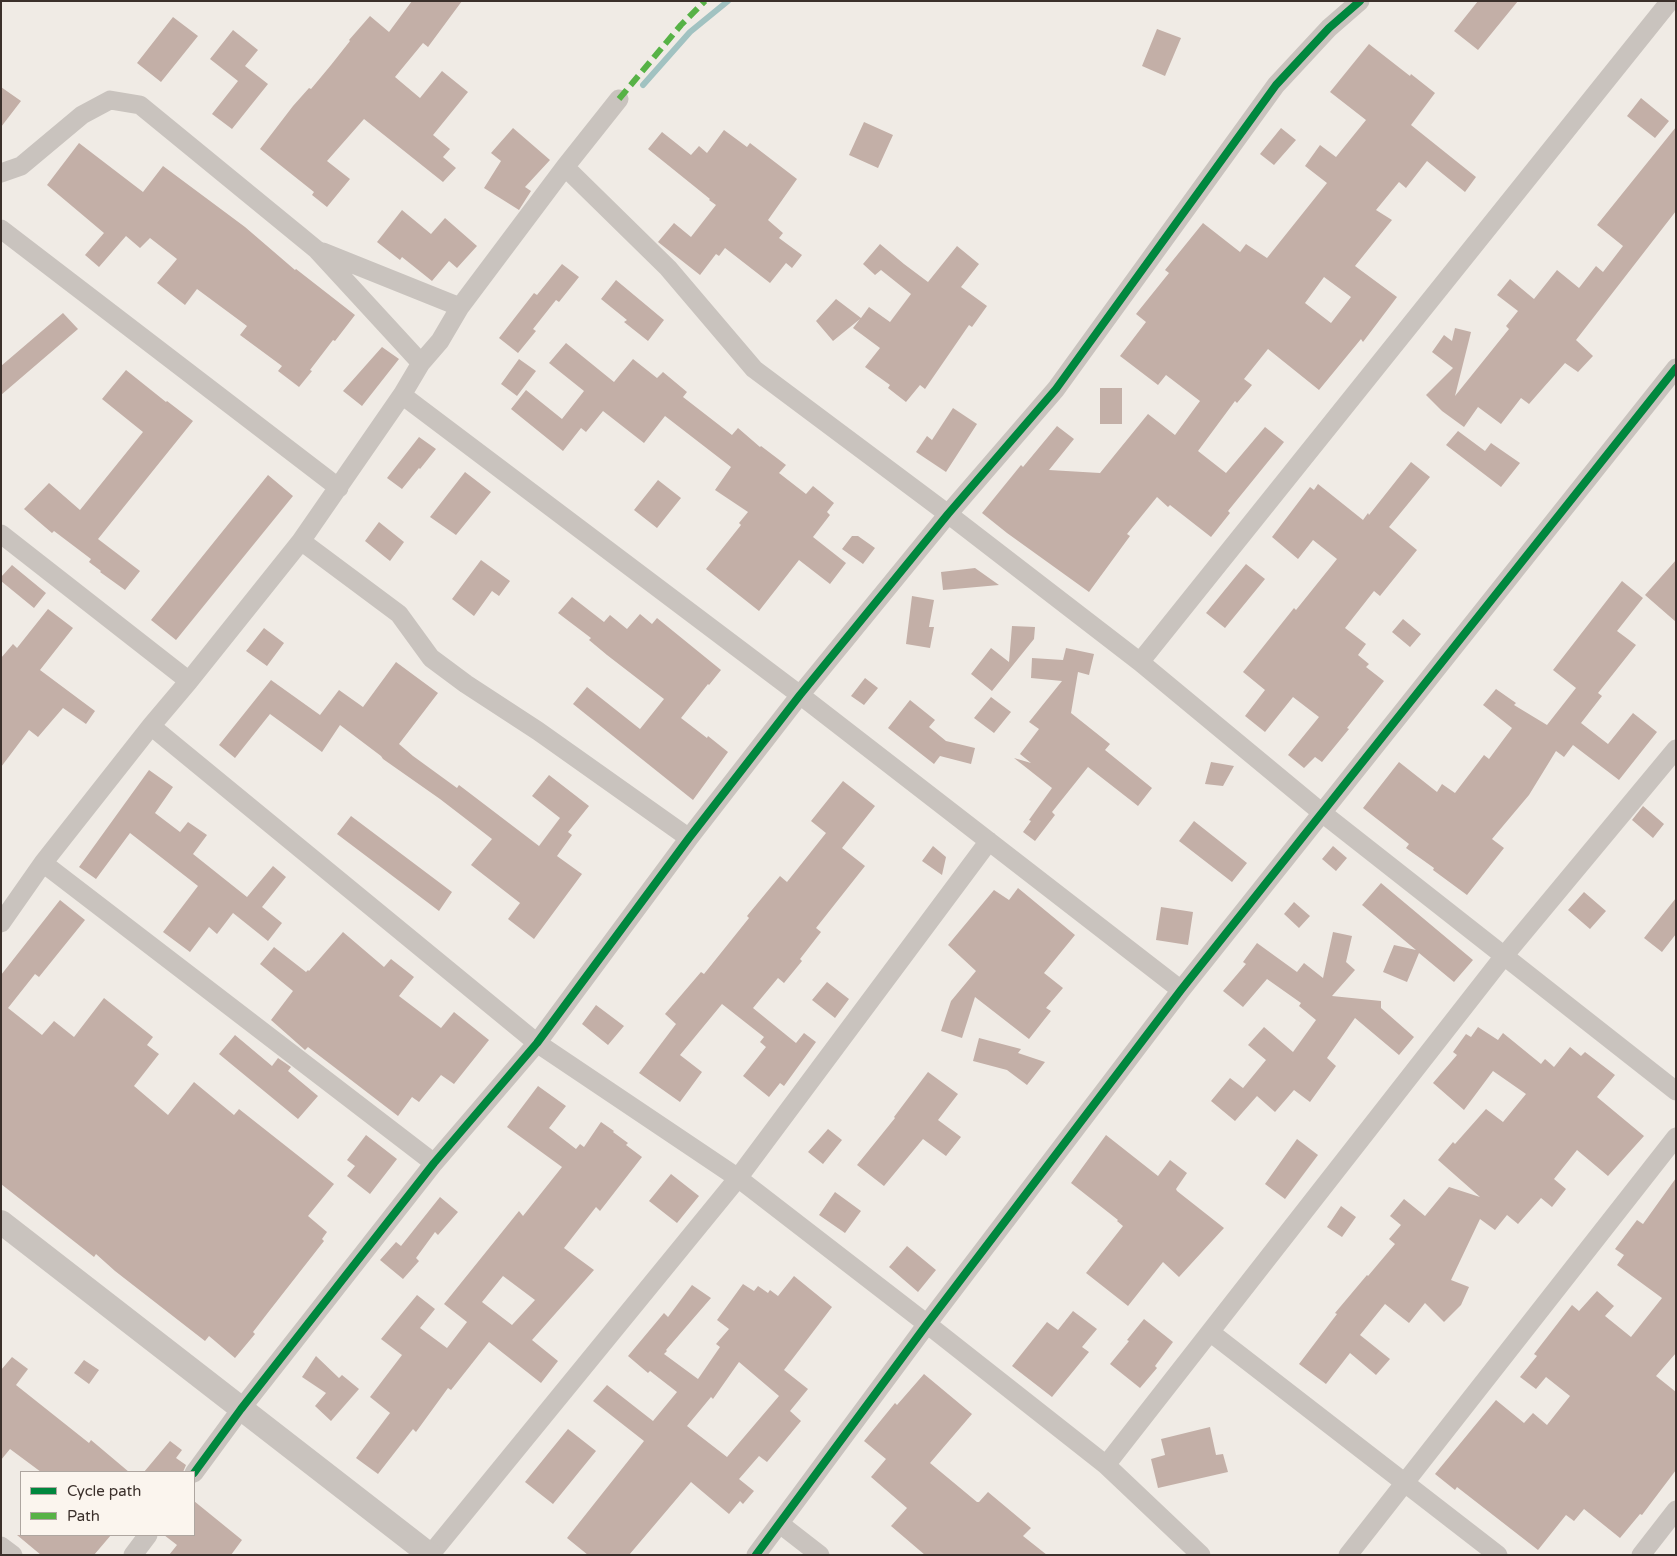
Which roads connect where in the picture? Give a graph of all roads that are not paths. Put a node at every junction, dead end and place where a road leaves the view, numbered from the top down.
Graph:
1 (1360, 1) edge
2 (1670, 1) edge
3 (620, 99) dead end
4 (565, 167) junction
5 (1, 173) edge
6 (1, 229) edge
7 (317, 250) junction
8 (460, 307) junction
9 (421, 363) junction
10 (1676, 368) edge
11 (402, 395) junction
12 (339, 488) junction
13 (948, 514) junction
14 (2, 536) edge
15 (301, 541) junction
16 (1140, 662) junction
17 (189, 681) junction
18 (800, 695) junction
19 (151, 726) junction
20 (1676, 749) edge
21 (1321, 812) junction
22 (688, 838) junction
23 (989, 842) junction
24 (43, 863) junction
25 (1, 923) edge
26 (1504, 956) junction
27 (1181, 990) junction
28 (537, 1043) junction
29 (1676, 1092) edge
30 (1676, 1137) edge
31 (434, 1163) junction
32 (738, 1178) junction
33 (1, 1222) edge
34 (927, 1324) junction
35 (1210, 1332) junction
36 (242, 1409) junction
37 (1106, 1465) junction
38 (195, 1472) edge
39 (1405, 1483) junction
40 (1676, 1510) edge
41 (780, 1524) junction
42 (147, 1536) edge
43 (1, 1546) edge
44 (12, 1555) edge
45 (133, 1555) edge
46 (430, 1555) edge
47 (756, 1555) edge
48 (820, 1555) edge
49 (1201, 1555) edge
50 (1348, 1555) edge
51 (1498, 1555) edge
52 (1641, 1555) edge

1 - 13 street
2 - 16 street
3 - 4 street
4 - 8 street
4 - 13 street
5 - 7 street
6 - 12 street
7 - 8 street
7 - 9 street
8 - 9 street
9 - 11 street
10 - 21 street
11 - 12 street
11 - 18 street
12 - 15 street
13 - 16 street
13 - 18 street
14 - 17 street
15 - 17 street
15 - 22 street
16 - 21 street
17 - 19 street
18 - 22 street
18 - 23 street
19 - 24 street
19 - 28 street
20 - 26 street
21 - 26 street
21 - 27 street
22 - 28 street
23 - 27 street
23 - 32 street
24 - 25 street
24 - 31 street
26 - 29 street
26 - 35 street
27 - 34 street
28 - 31 street
28 - 32 street
30 - 39 street
31 - 36 street
32 - 34 street
32 - 46 street
33 - 36 street
34 - 37 street
34 - 41 street
35 - 37 street
35 - 39 street
36 - 38 street
36 - 46 street
37 - 49 street
39 - 50 street
39 - 51 street
40 - 52 street
41 - 47 street
41 - 48 street
42 - 45 street
43 - 44 street

